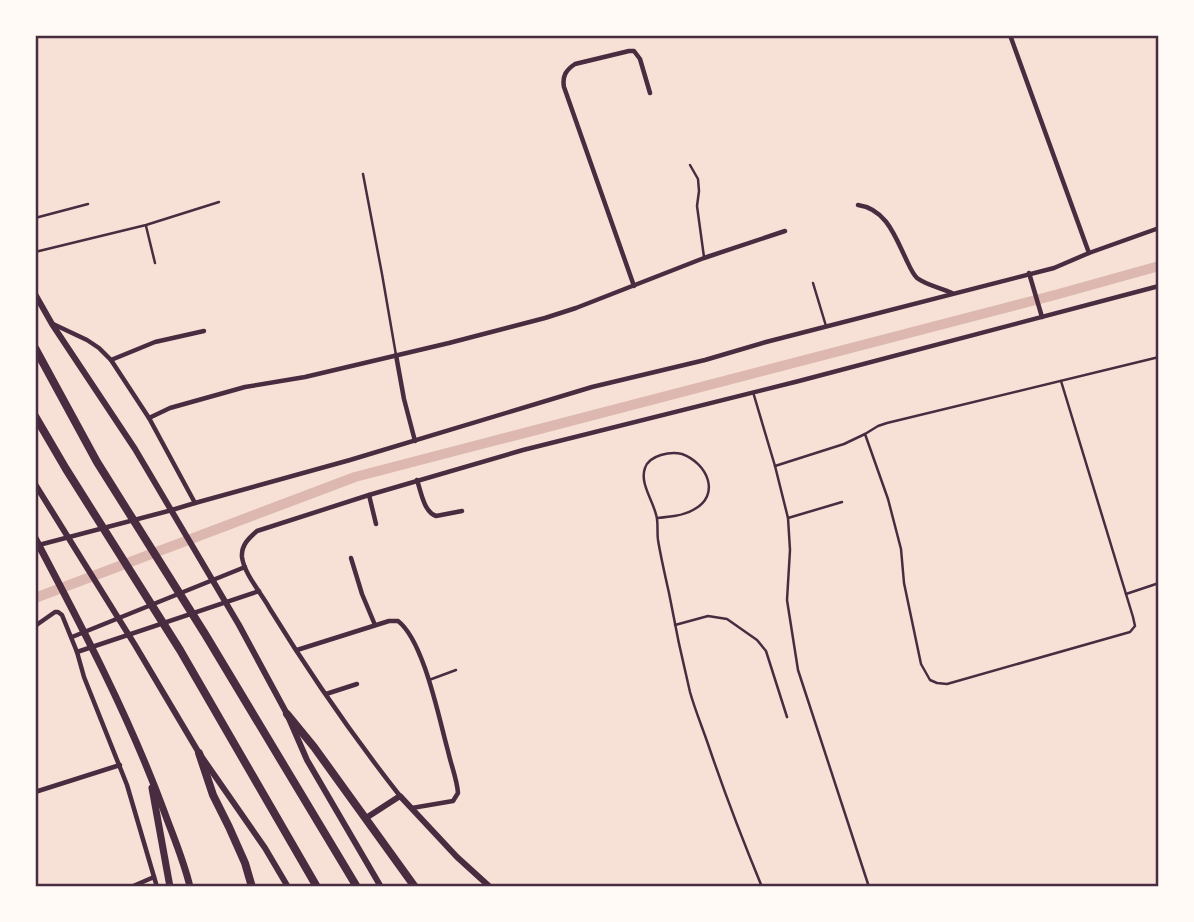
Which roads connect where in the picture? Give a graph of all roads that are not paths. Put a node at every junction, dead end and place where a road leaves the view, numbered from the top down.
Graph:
1 (1010, 35) edge
2 (650, 93) dead end
3 (690, 165) dead end
4 (363, 174) dead end
5 (219, 202) dead end
6 (88, 204) dead end
7 (858, 205) dead end
8 (35, 219) edge
9 (146, 225) junction
10 (1159, 228) edge
11 (785, 231) dead end
12 (35, 252) edge
13 (1089, 253) junction
14 (704, 258) junction
15 (155, 263) dead end
16 (1029, 273) junction
17 (813, 283) dead end
18 (634, 286) junction
19 (1159, 286) edge
20 (953, 293) junction
21 (35, 294) edge
22 (1041, 314) junction
23 (52, 324) junction
24 (826, 326) junction
25 (204, 331) dead end
26 (35, 348) edge
27 (396, 355) junction
28 (1159, 357) edge
29 (111, 360) junction
30 (1061, 381) junction
31 (753, 392) junction
32 (35, 416) edge
33 (149, 418) junction
34 (866, 434) junction
35 (415, 441) junction
36 (775, 466) junction
37 (417, 480) junction
38 (35, 484) edge
39 (369, 495) junction
40 (842, 502) dead end
41 (195, 503) junction
42 (461, 510) dead end
43 (657, 518) junction
44 (788, 518) junction
45 (376, 524) dead end
46 (35, 538) edge
47 (35, 546) edge
48 (351, 558) dead end
49 (245, 567) junction
50 (1159, 583) edge
51 (259, 591) junction
52 (1126, 594) junction
53 (375, 625) junction
54 (675, 625) junction
55 (35, 626) edge
56 (72, 637) junction
57 (297, 650) junction
58 (77, 652) junction
59 (456, 670) dead end
60 (429, 680) junction
61 (357, 684) dead end
62 (326, 694) junction
63 (287, 714) junction
64 (788, 717) dead end
65 (199, 753) junction
66 (120, 765) junction
67 (147, 765) junction
68 (35, 792) edge
69 (400, 796) junction
70 (411, 808) junction
71 (366, 818) junction
72 (154, 877) junction
73 (287, 886) edge
74 (131, 887) edge
75 (157, 887) edge
76 (170, 887) edge
77 (190, 887) edge
78 (252, 887) edge
79 (317, 887) edge
80 (357, 887) edge
81 (381, 887) edge
82 (415, 887) edge
83 (490, 887) edge
84 (762, 887) edge
85 (869, 887) edge

1 - 13 street
2 - 18 street
3 - 14 lane
4 - 27 lane
5 - 9 lane
6 - 8 lane
7 - 20 street
9 - 12 lane
9 - 15 lane
10 - 13 street
11 - 14 street
13 - 16 street
14 - 18 street
16 - 20 street
16 - 22 street
17 - 24 lane
18 - 27 street
19 - 22 street
20 - 24 street
21 - 23 main road
22 - 31 street
23 - 29 street
23 - 63 main road
24 - 35 street
25 - 29 street
26 - 80 highway
27 - 33 street
27 - 35 street
28 - 30 lane
29 - 33 street
30 - 34 lane
30 - 52 lane
31 - 36 lane
31 - 37 street
32 - 79 highway
33 - 41 street
34 - 36 lane
34 - 52 lane
35 - 41 street
36 - 44 lane
37 - 39 street
37 - 42 street
38 - 65 main road
39 - 45 street
39 - 49 street
40 - 44 lane
41 - 47 street
43 - 43 lane
43 - 54 lane
44 - 85 lane
46 - 67 main road
48 - 53 street
49 - 51 street
49 - 56 street
50 - 52 lane
51 - 57 street
51 - 58 street
53 - 57 street
53 - 60 street
54 - 64 lane
54 - 84 lane
55 - 56 street
56 - 58 street
57 - 62 street
58 - 66 street
59 - 60 lane
60 - 70 street
61 - 62 street
62 - 69 street
63 - 71 highway
63 - 81 main road
65 - 73 main road
65 - 78 highway
66 - 68 street
66 - 72 street
67 - 76 main road
67 - 77 main road
69 - 70 main road
69 - 71 main road
70 - 83 main road
71 - 82 highway
72 - 74 street
72 - 75 street

